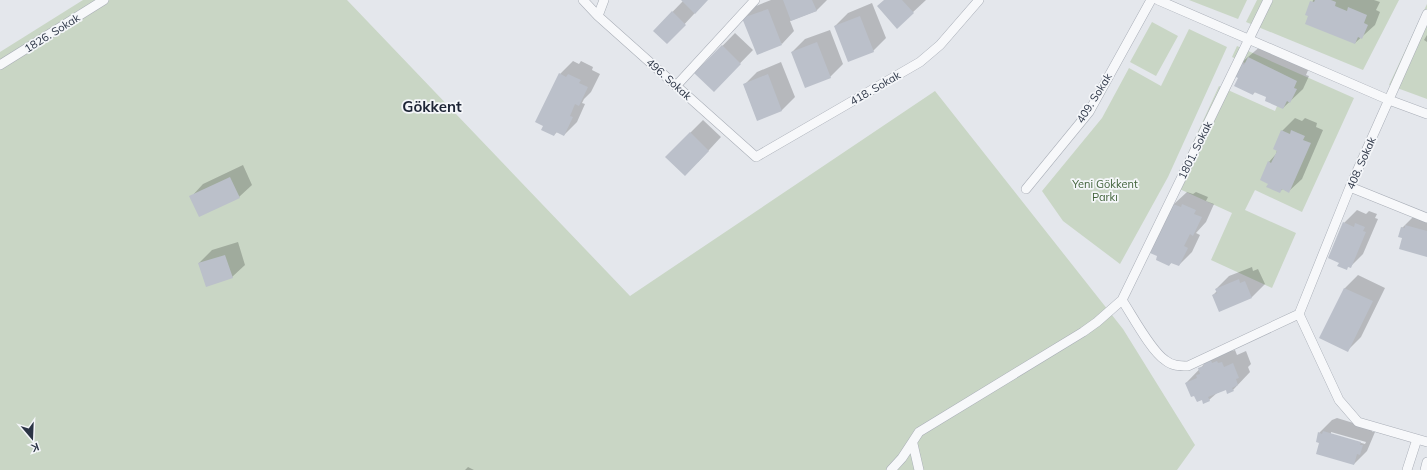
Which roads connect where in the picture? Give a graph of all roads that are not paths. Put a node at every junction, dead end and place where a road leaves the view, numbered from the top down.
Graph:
1 (104, 0) edge
2 (583, 0) edge
3 (604, 0) edge
4 (755, 0) edge
5 (979, 0) edge
6 (1151, 0) edge
7 (1158, 0) edge
8 (1268, 0) edge
9 (1427, 14) edge
10 (598, 16) junction
11 (1250, 39) junction
12 (0, 65) edge
13 (676, 86) junction
14 (1389, 100) junction
15 (1427, 114) edge
16 (756, 157) joint
17 (1350, 187) junction
18 (1026, 189) dead end
19 (1427, 218) edge
20 (1122, 300) junction
21 (1299, 314) junction
22 (1417, 439) junction
23 (1427, 442) edge
24 (913, 444) junction
25 (1427, 462) edge
26 (891, 470) edge
27 (919, 470) edge
28 (1407, 470) edge
29 (1425, 470) edge

1 - 12 street, 1826. Sokak
2 - 10 street, 496. Sokak
3 - 10 street
4 - 13 street
5 - 16 street, 418. Sokak
6 - 18 street, 409. Sokak
7 - 11 street
8 - 11 street, 1801. Sokak
9 - 14 street, 408. Sokak
10 - 13 street, 496. Sokak
11 - 14 street
11 - 20 street, 1801. Sokak
13 - 16 street, 496. Sokak
14 - 15 street
14 - 17 street, 408. Sokak
17 - 19 street
17 - 21 street, 408. Sokak
20 - 21 street
20 - 24 street
21 - 22 street
22 - 23 street
22 - 28 street
24 - 26 street
24 - 27 street
25 - 29 street

